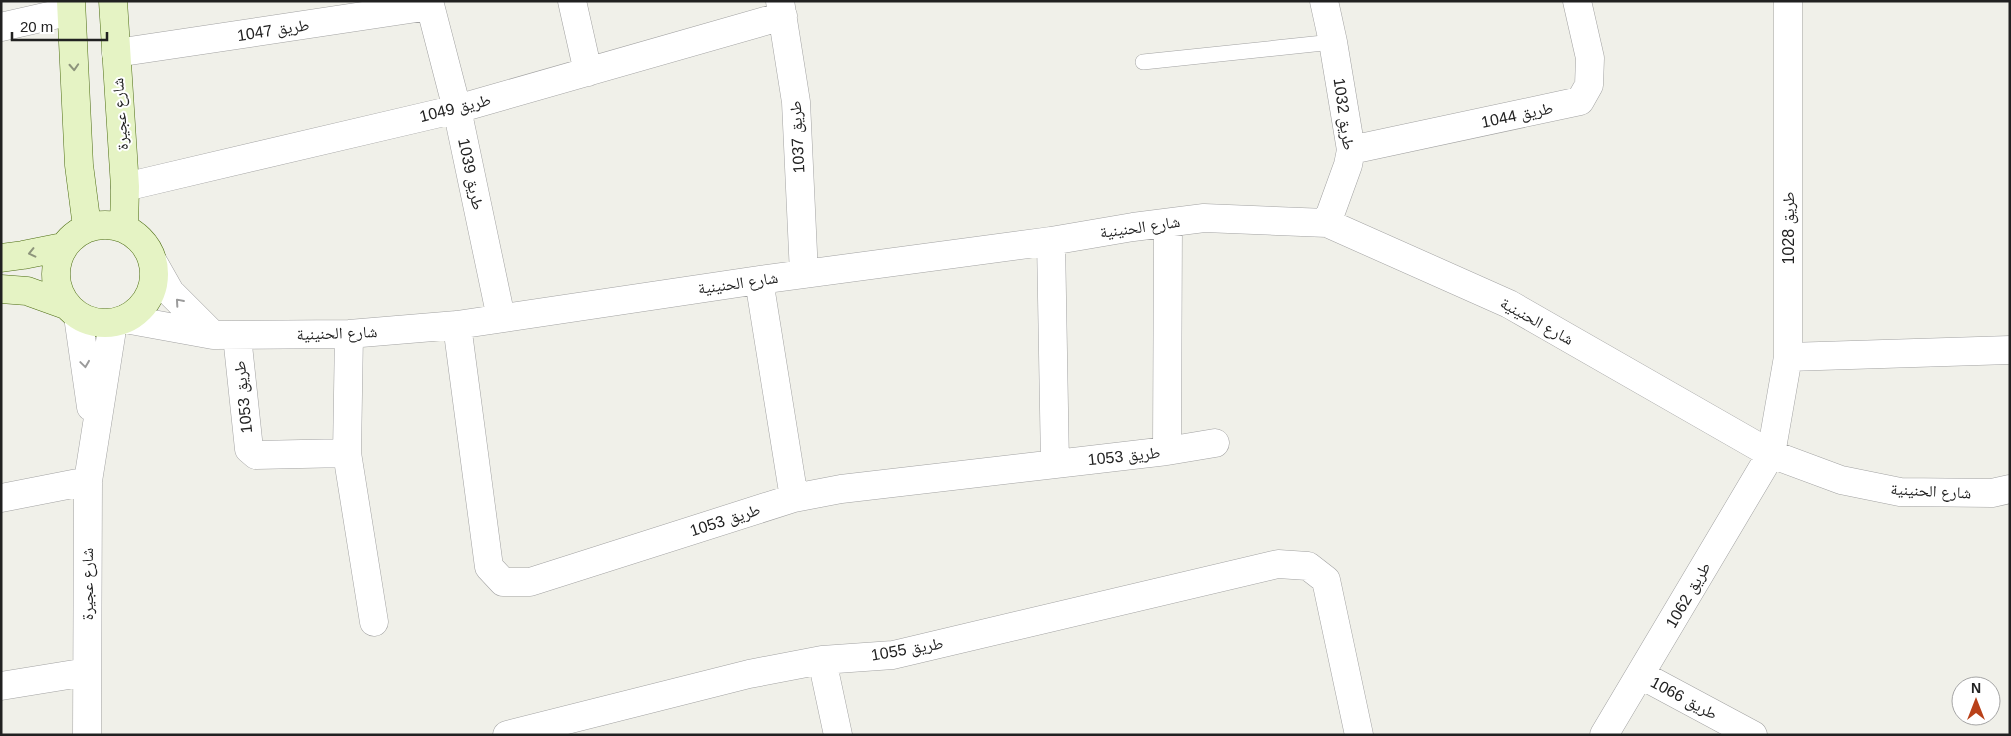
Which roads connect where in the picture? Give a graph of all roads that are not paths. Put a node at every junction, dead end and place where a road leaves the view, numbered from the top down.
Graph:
1 (113, 1) edge
2 (572, 1) edge
3 (1324, 1) edge
4 (1576, 1) edge
5 (1788, 1) edge
6 (430, 4) edge
7 (71, 6) edge
8 (781, 9) edge
9 (1, 27) edge
10 (1333, 42) junction
11 (116, 53) junction
12 (1143, 62) dead end
13 (588, 72) junction
14 (457, 109) junction
15 (1351, 150) junction
16 (125, 187) junction
17 (1168, 224) junction
18 (1327, 224) junction
19 (87, 227) junction
20 (124, 228) junction
21 (1051, 241) junction
22 (63, 246) junction
23 (1, 258) edge
24 (153, 262) junction
25 (804, 274) junction
26 (758, 280) junction
27 (1, 289) edge
28 (72, 310) junction
29 (501, 318) junction
30 (119, 321) junction
31 (457, 325) junction
32 (349, 334) junction
33 (225, 335) junction
34 (2010, 350) edge
35 (1788, 357) junction
36 (94, 434) junction
37 (1215, 442) dead end
38 (1167, 452) junction
39 (347, 453) junction
40 (1771, 454) junction
41 (1055, 464) junction
42 (88, 481) junction
43 (2010, 489) edge
44 (1, 498) edge
45 (794, 498) junction
46 (374, 622) dead end
47 (822, 660) junction
48 (87, 672) junction
49 (1641, 675) junction
50 (1, 686) edge
51 (519, 733) edge
52 (87, 735) edge
53 (838, 735) edge
54 (1359, 735) edge
55 (1604, 735) edge
56 (1753, 735) edge

1 - 11 street, شارع عجيرة
2 - 13 street
3 - 10 street, طريق 1032
4 - 15 street, طريق 1044
5 - 35 street, طريق 1028
6 - 11 street, طريق 1047
6 - 14 street, طريق 1039
7 - 9 street
7 -> 19 street
8 - 13 street, طريق 1049
8 - 25 street, طريق 1037
10 - 12 lane
10 - 15 street, طريق 1032
11 - 16 street, شارع عجيرة
13 - 14 street, طريق 1049
14 - 16 street, طريق 1049
14 - 29 street, طريق 1039
15 - 18 street, طريق 1032
16 - 20 street, شارع عجيرة
17 - 18 street, شارع الحنينية
17 - 21 street, شارع الحنينية
17 - 38 street
18 - 40 street, شارع الحنينية
19 - 20 street
19 - 22 street
20 - 24 street
21 - 25 street, شارع الحنينية
21 - 41 street
22 -> 23 street
22 - 28 street
24 - 30 street
33 -> 24 street
25 - 26 street, شارع الحنينية
26 - 29 street, شارع الحنينية
26 - 45 street
27 - 28 street
28 - 30 street
28 -> 36 street, شارع عجيرة
29 - 31 street, شارع الحنينية
30 - 33 street, شارع الحنينية
30 - 36 street, شارع عجيرة
31 - 32 street, شارع الحنينية
31 - 45 street, طريق 1053
32 - 33 street, شارع الحنينية
32 - 39 street
33 - 39 street, طريق 1053
34 - 35 street
35 - 40 street, طريق 1028
36 - 42 street, شارع عجيرة
37 - 38 street, طريق 1053
38 - 41 street, طريق 1053
39 - 46 street
40 - 43 street, شارع الحنينية
40 - 49 street, طريق 1062
41 - 45 street, طريق 1053
42 - 44 street
42 - 48 street, شارع عجيرة
47 - 51 street, طريق 1055
47 - 53 street
47 - 54 street, طريق 1055
48 - 50 street
48 - 52 street, شارع عجيرة
49 - 55 street, طريق 1062
49 - 56 street, طريق 1066

